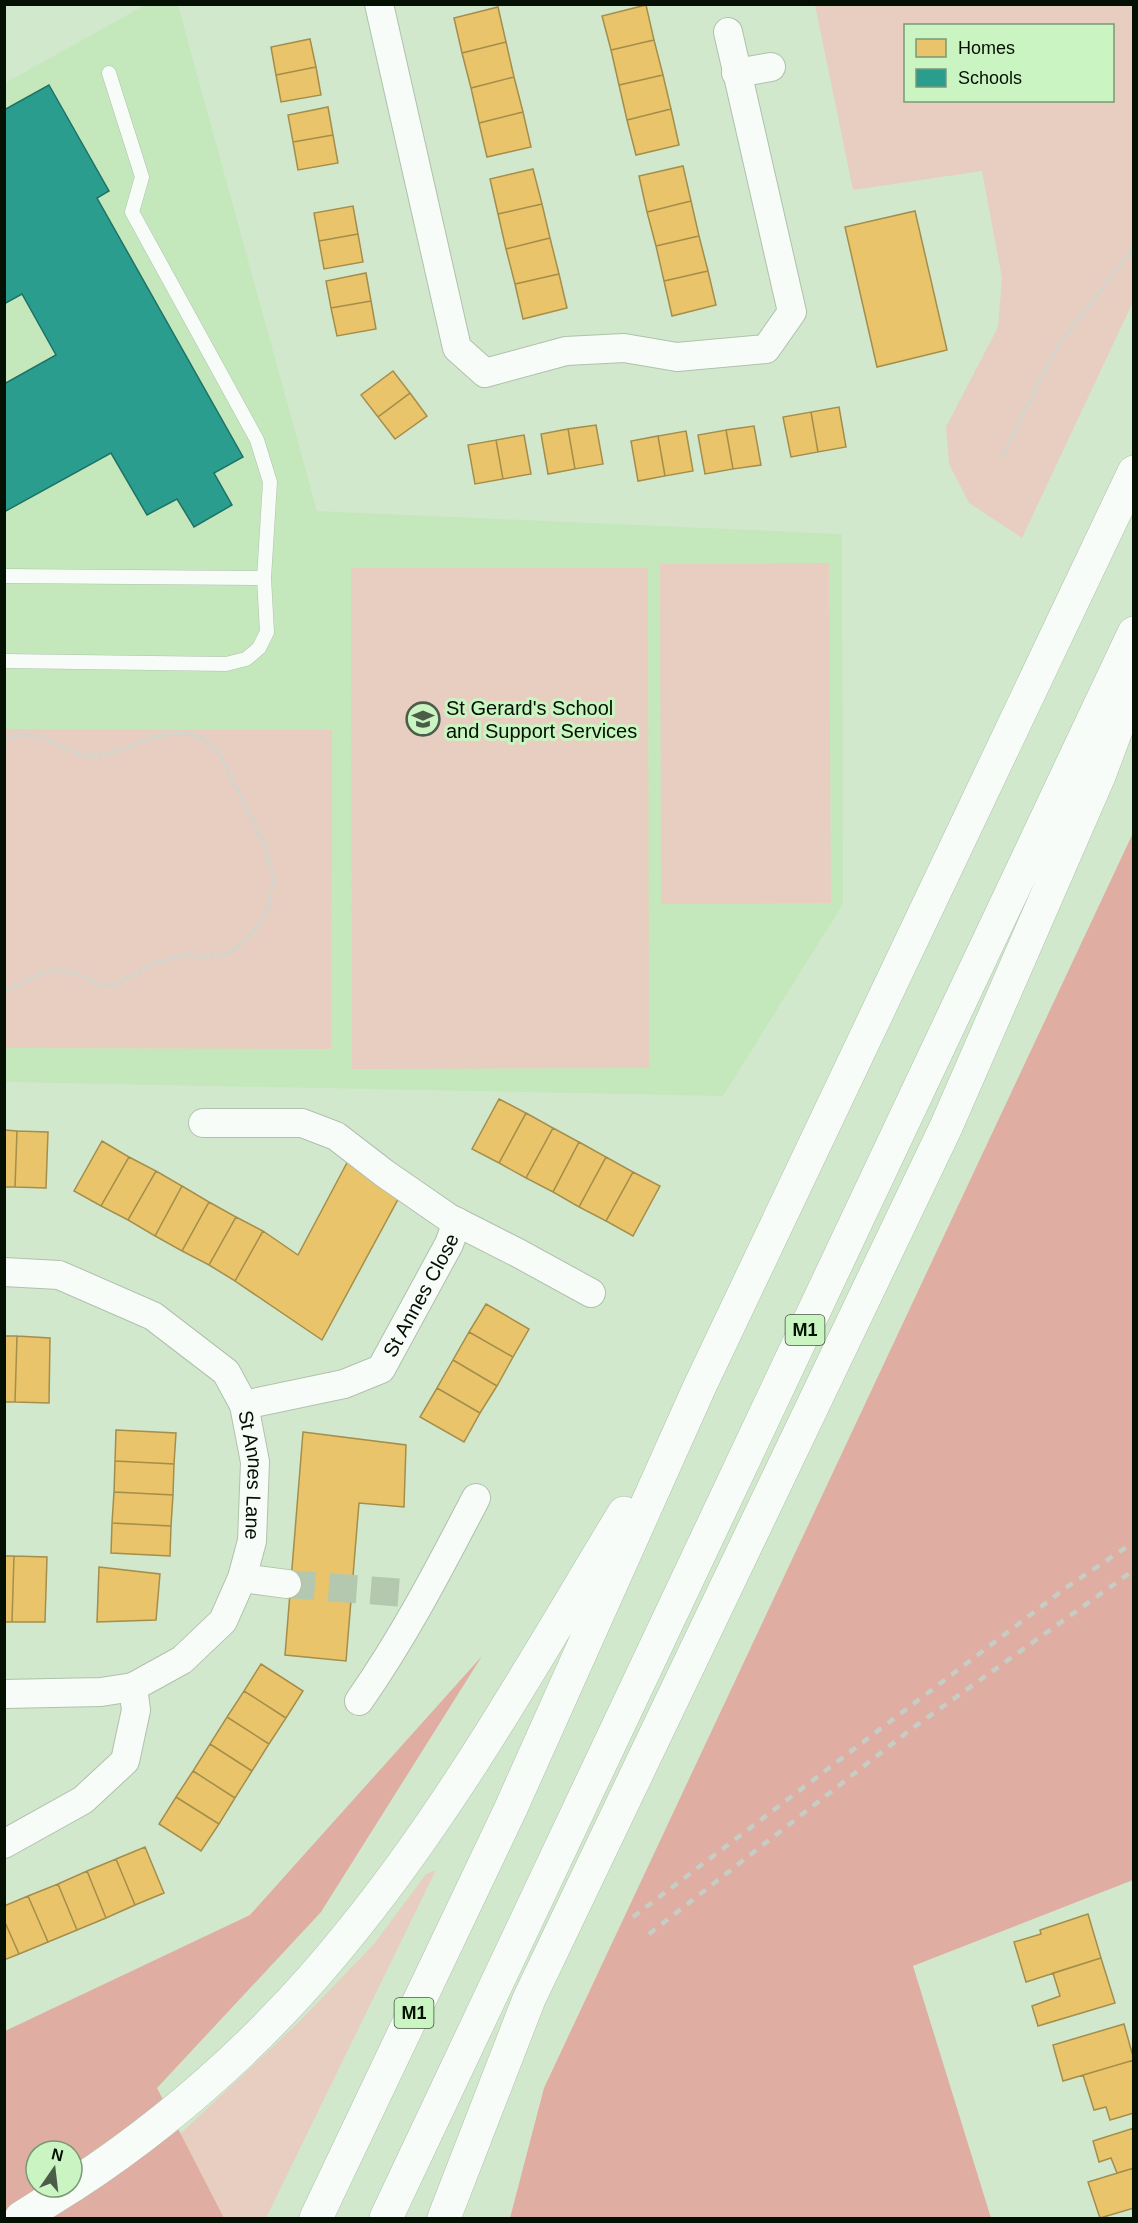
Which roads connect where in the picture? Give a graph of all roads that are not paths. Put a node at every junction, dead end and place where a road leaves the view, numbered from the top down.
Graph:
1 (379, 4) edge
2 (728, 32) dead end
3 (771, 67) dead end
4 (109, 73) dead end
5 (736, 73) junction
6 (1134, 472) edge
7 (4, 576) edge
8 (264, 578) junction
9 (1134, 633) edge
10 (4, 661) edge
11 (1134, 682) edge
12 (203, 1123) dead end
13 (457, 1222) junction
14 (4, 1272) edge
15 (591, 1293) dead end
16 (699, 1388) junction
17 (244, 1405) junction
18 (476, 1498) dead end
19 (242, 1578) junction
20 (287, 1584) tunnel mouth
21 (133, 1687) junction
22 (4, 1694) edge
23 (359, 1701) dead end
24 (4, 1844) edge
25 (84, 2178) edge
26 (51, 2199) edge
27 (21, 2218) edge
28 (316, 2218) edge
29 (386, 2218) edge
30 (444, 2218) edge

1 - 5 street
2 - 5 street
3 - 5 street
4 - 8 lane
6 - 16 highway, M1
7 - 8 lane
8 - 10 lane
9 - 29 highway, M1
11 - 30 highway
12 - 13 street
13 - 15 street
13 - 17 street, St Annes Close
14 - 17 street, St Annes Lane
16 - 25 highway
16 - 28 highway, M1
17 - 19 street, St Annes Lane
18 - 23 street
19 - 20 street
19 - 21 street, St Annes Lane
21 - 22 street, St Annes Lane
21 - 24 street
26 - 27 highway

